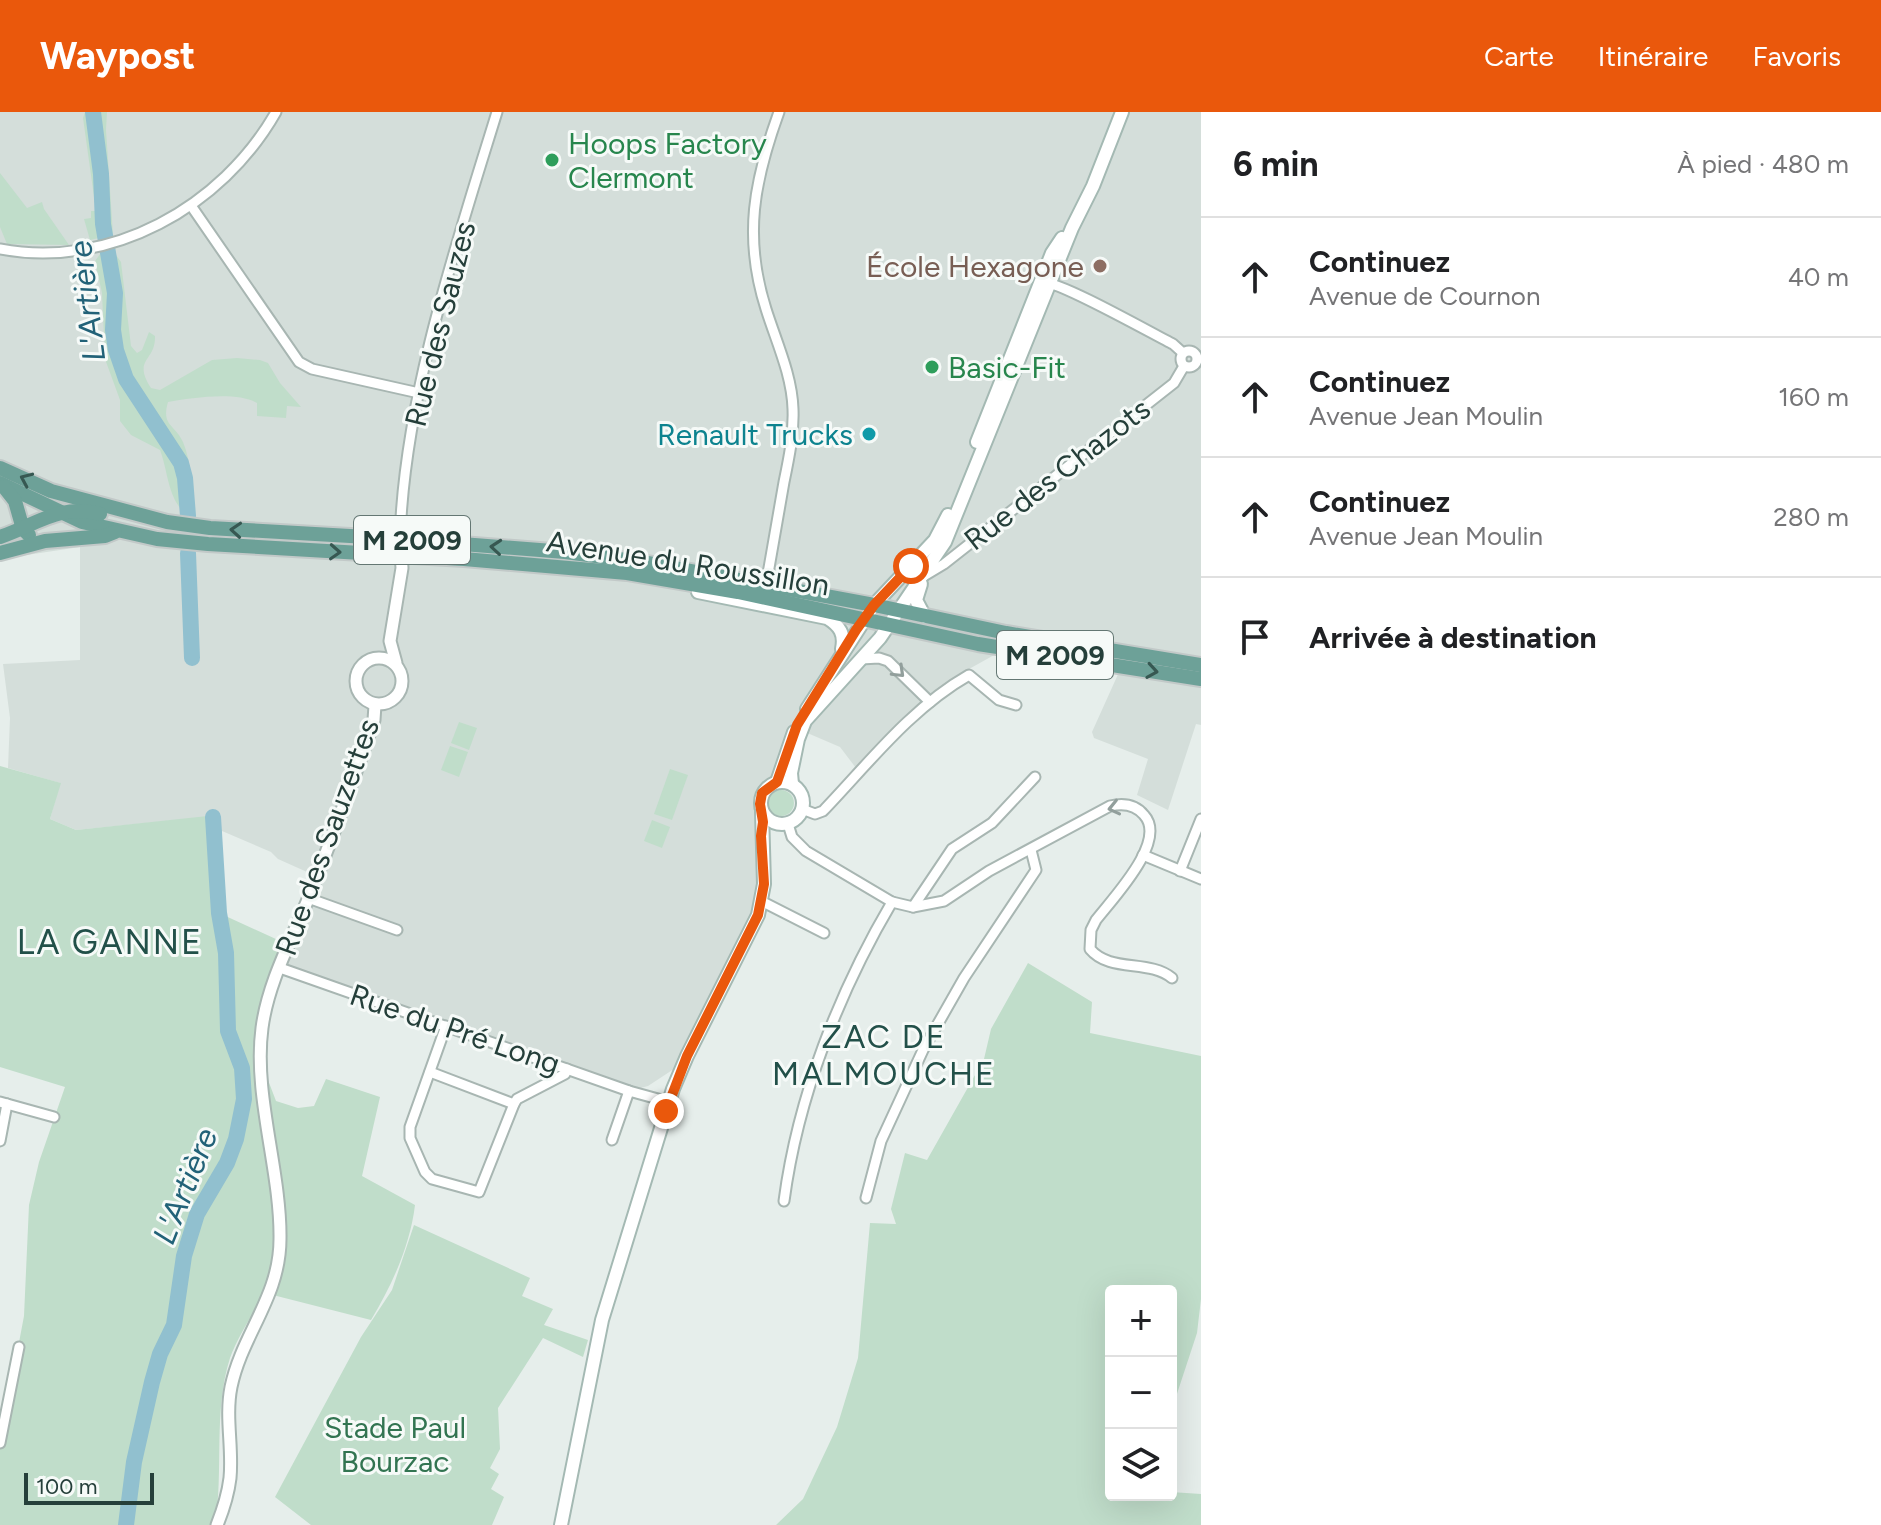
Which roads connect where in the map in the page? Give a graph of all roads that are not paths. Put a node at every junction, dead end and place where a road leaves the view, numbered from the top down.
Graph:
1 (276, 112) edge
2 (497, 112) edge
3 (779, 112) edge
4 (1120, 112) edge
5 (192, 207) junction
6 (0, 249) edge
7 (1046, 283) junction
8 (1183, 353) junction
9 (1199, 360) edge
10 (1184, 366) junction
11 (419, 393) junction
12 (0, 468) edge
13 (1, 483) edge
14 (51, 491) junction
15 (58, 512) junction
16 (167, 522) junction
17 (23, 529) junction
18 (115, 532) junction
19 (0, 537) edge
20 (400, 539) junction
21 (41, 542) junction
22 (0, 553) edge
23 (403, 555) junction
24 (935, 558) junction
25 (657, 572) junction
26 (924, 576) junction
27 (694, 578) junction
28 (766, 585) junction
29 (874, 605) junction
30 (897, 611) junction
31 (817, 613) junction
32 (925, 617) junction
33 (864, 619) junction
34 (889, 626) junction
35 (390, 641) junction
36 (380, 656) junction
37 (840, 658) junction
38 (861, 659) junction
39 (396, 663) junction
40 (1201, 665) edge
41 (1201, 679) edge
42 (930, 702) junction
43 (375, 705) junction
44 (1016, 705) dead end
45 (1035, 777) dead end
46 (777, 782) junction
47 (792, 784) junction
48 (802, 809) junction
49 (762, 812) junction
50 (1201, 819) edge
51 (784, 824) junction
52 (1031, 850) junction
53 (1143, 855) junction
54 (764, 858) junction
55 (1180, 871) junction
56 (1201, 879) edge
57 (308, 898) junction
58 (761, 901) junction
59 (892, 902) junction
60 (913, 907) junction
61 (397, 930) dead end
62 (824, 933) dead end
63 (280, 968) junction
64 (1172, 978) dead end
65 (446, 1026) junction
66 (567, 1069) junction
67 (430, 1072) junction
68 (629, 1091) junction
69 (669, 1102) junction
70 (4, 1103) edge
71 (514, 1104) junction
72 (54, 1117) dead end
73 (612, 1140) dead end
74 (0, 1141) edge
75 (866, 1198) dead end
76 (784, 1201) dead end
77 (19, 1347) dead end
78 (0, 1443) edge
79 (217, 1525) edge
80 (561, 1525) edge

1 - 5 street
2 - 11 street, Rue des Sauzes
3 - 28 street
4 - 7 main road
4 - 7 main road
5 - 6 street
5 - 11 street
7 - 8 street
7 - 24 main road
8 - 9 street
8 - 10 street
9 - 10 street
10 - 24 street, Rue des Chazots
11 - 20 street, Rue des Sauzes
14 -> 12 main road, M 2009
13 - 15 main road, M 2009
13 - 17 main road
14 - 15 main road
14 - 16 main road, M 2009
15 - 16 main road
15 - 17 main road
15 - 18 main road, M 2009
15 - 21 main road
20 -> 16 main road, Avenue du Roussillon / M 2009
17 - 19 main road
17 - 21 main road
18 - 21 main road
18 -> 23 main road, Avenue du Roussillon / M 2009
20 - 23 street
25 -> 20 main road, Avenue du Roussillon / M 2009
21 - 22 main road
23 - 25 main road, Avenue du Roussillon / M 2009
23 - 35 street
24 - 26 main road
24 - 29 main road
25 - 27 main road, Avenue du Roussillon / M 2009
25 - 31 main road
26 - 30 main road
26 - 32 main road
27 - 28 main road, Avenue du Roussillon / M 2009
27 - 31 main road, Avenue du Roussillon / M 2009
28 - 29 main road, Avenue du Roussillon / M 2009
29 - 30 main road, Avenue du Roussillon / M 2009
29 - 33 main road
30 - 32 main road, Avenue du Roussillon / M 2009
30 - 34 main road
31 - 33 main road, Avenue du Roussillon / M 2009
31 - 37 main road
32 - 40 main road, Avenue du Roussillon / M 2009
33 - 34 main road, Avenue du Roussillon / M 2009
33 - 37 main road
34 - 38 main road
34 -> 41 main road, Avenue du Roussillon / M 2009
35 - 36 street
35 - 39 street
36 - 39 street
36 - 43 street
37 - 46 main road
38 -> 42 street
38 - 47 main road
39 - 43 street
42 - 44 street
42 - 48 street
43 - 57 street, Rue des Sauzettes
45 - 60 street
46 - 47 main road
46 - 49 main road
47 - 48 main road
48 - 51 main road
49 - 51 main road
49 - 54 main road
50 - 55 street
51 - 54 main road
51 - 59 street
53 -> 52 street
52 - 60 street
52 - 75 street
53 - 55 street
53 - 64 street
54 - 58 main road
55 - 56 street
57 - 61 street
57 - 63 street, Rue des Sauzettes
58 - 62 street
58 - 69 main road
59 - 60 street
59 - 76 street
63 - 65 street, Rue du Pré Long
63 - 79 street, Rue des Sauzettes
65 - 66 street, Rue du Pré Long
65 - 67 street
66 - 68 street, Rue du Pré Long
66 - 71 street
67 - 71 street
67 - 71 street
68 - 69 street, Rue du Pré Long
68 - 73 street
69 - 80 main road
70 - 72 street
70 - 74 street
77 - 78 street

